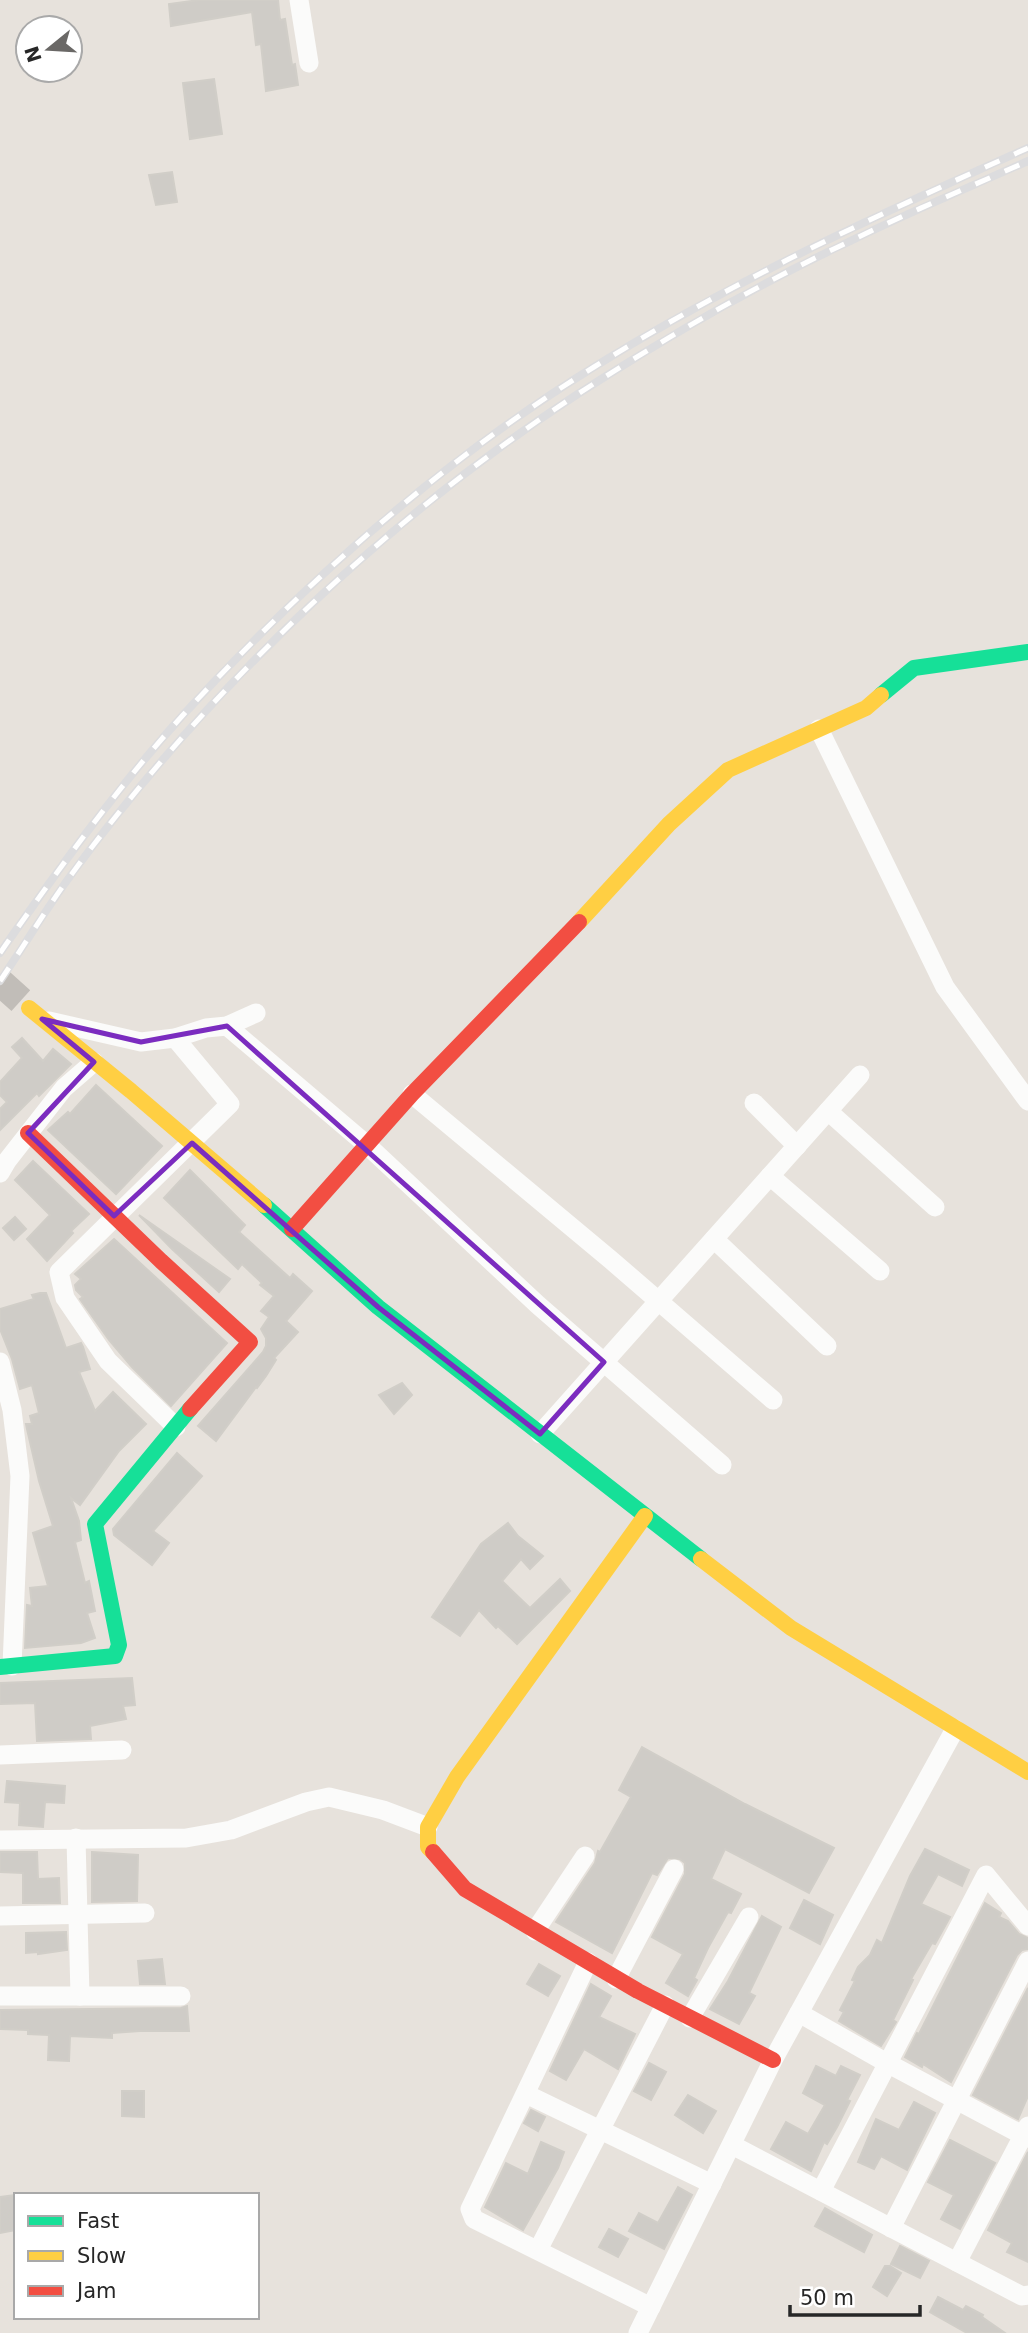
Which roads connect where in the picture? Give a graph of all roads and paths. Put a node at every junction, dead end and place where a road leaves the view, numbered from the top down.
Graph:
1 (299, 0) edge
2 (309, 63) dead end
3 (1028, 652) edge
4 (819, 729) junction
5 (256, 1013) dead end
6 (35, 1014) joint
7 (228, 1026) junction
8 (175, 1038) junction
9 (94, 1062) junction
10 (860, 1075) dead end
11 (412, 1094) junction
12 (1028, 1101) edge
13 (754, 1103) dead end
14 (828, 1111) junction
15 (28, 1133) junction
16 (192, 1143) junction
17 (367, 1145) junction
18 (797, 1146) junction
19 (0, 1173) edge
20 (770, 1176) junction
21 (935, 1207) dead end
22 (114, 1216) junction
23 (292, 1229) junction
24 (714, 1239) junction
25 (880, 1271) dead end
26 (659, 1301) junction
27 (827, 1346) dead end
28 (604, 1362) junction
29 (1, 1370) edge
30 (773, 1400) dead end
31 (176, 1427) junction
32 (540, 1434) junction
33 (722, 1465) dead end
34 (645, 1516) junction
35 (6, 1667) edge
36 (955, 1729) junction
37 (122, 1749) dead end
38 (0, 1755) edge
39 (1028, 1772) edge
40 (428, 1827) junction
41 (76, 1838) junction
42 (0, 1840) edge
43 (585, 1856) dead end
44 (674, 1869) dead end
45 (145, 1913) dead end
46 (78, 1915) junction
47 (0, 1916) edge
48 (749, 1917) dead end
49 (1028, 1926) edge
50 (535, 1931) junction
51 (1028, 1961) edge
52 (588, 1962) junction
53 (616, 1979) junction
54 (0, 1996) edge
55 (80, 1996) junction
56 (181, 1996) dead end
57 (665, 2005) junction
58 (799, 2014) junction
59 (690, 2018) junction
60 (773, 2060) junction
61 (887, 2063) junction
62 (526, 2094) junction
63 (956, 2100) junction
64 (599, 2129) junction
65 (1026, 2132) edge
66 (732, 2145) junction
67 (712, 2184) junction
68 (821, 2191) junction
69 (891, 2228) junction
70 (538, 2250) junction
71 (957, 2262) junction
72 (1028, 2295) edge
73 (652, 2307) junction
74 (638, 2333) edge

1 - 2 street
3 - 4 street
4 - 11 street
4 - 12 street
5 - 7 street
6 - 8 street
6 - 9 street
7 - 8 street
7 - 17 street
8 - 16 street
9 - 15 street
9 - 16 street
10 - 14 street
11 - 17 street
11 - 26 street
13 - 18 street
14 - 18 street
14 - 21 street
15 - 19 street
15 - 22 street
16 - 22 street
16 - 23 street
17 - 23 street
17 - 28 street
18 - 20 street
20 - 24 street
20 - 25 street
22 - 31 street
22 - 31 street
23 - 32 street
24 - 26 street
24 - 27 street
26 - 28 street
26 - 30 street
28 - 32 street
28 - 33 street
29 - 35 street
31 - 35 street
32 - 34 street
34 - 36 street
34 - 40 street
36 - 39 street
36 - 58 street
37 - 38 street
40 - 41 street
40 - 50 street
41 - 42 street
41 - 46 street
43 - 50 street
44 - 53 street
45 - 46 street
46 - 47 street
46 - 55 street
48 - 59 street
49 - 61 street
50 - 52 street
51 - 63 street
52 - 53 street
52 - 62 street
53 - 57 street
54 - 55 street
55 - 56 street
57 - 59 street
57 - 64 street
58 - 60 street
58 - 61 street
59 - 60 street
60 - 66 street
61 - 63 street
61 - 68 street
62 - 64 street
62 - 70 street
63 - 65 street
63 - 69 street
64 - 67 street
64 - 70 street
65 - 71 street
66 - 67 street
66 - 68 street
67 - 73 street
68 - 69 street
69 - 71 street
70 - 73 street
71 - 72 street
73 - 74 street

